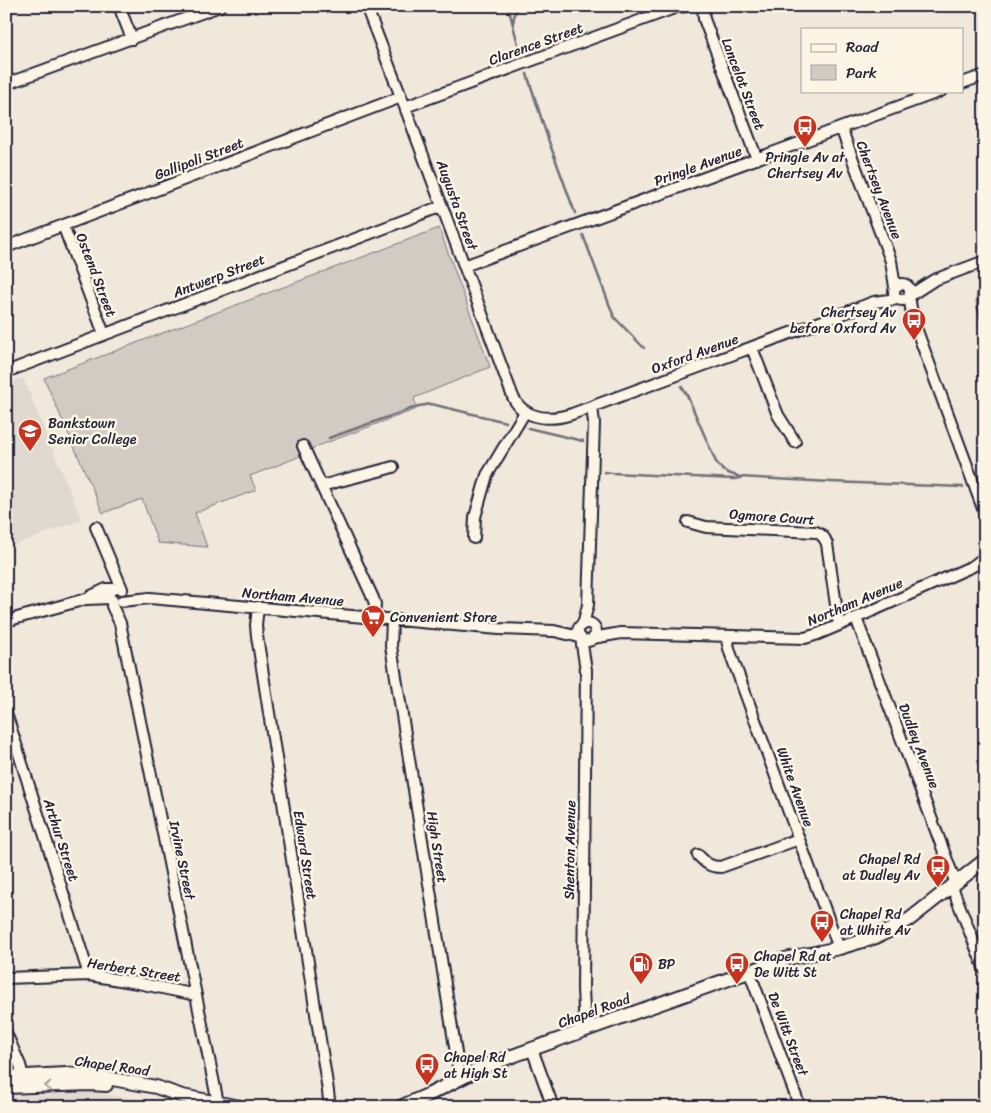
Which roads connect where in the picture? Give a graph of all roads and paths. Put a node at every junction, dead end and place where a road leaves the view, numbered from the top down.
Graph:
1 (119, 6) edge
2 (220, 6) edge
3 (366, 6) edge
4 (687, 6) edge
5 (696, 6) edge
6 (704, 6) edge
7 (677, 7) edge
8 (704, 19) junction
9 (132, 39) junction
10 (985, 75) edge
11 (964, 83) edge
12 (6, 84) edge
13 (938, 92) edge
14 (403, 102) junction
15 (841, 128) junction
16 (757, 159) junction
17 (442, 206) junction
18 (63, 226) junction
19 (6, 247) edge
20 (985, 261) edge
21 (464, 266) junction
22 (934, 280) junction
23 (900, 286) junction
24 (904, 297) junction
25 (874, 302) junction
26 (104, 334) junction
27 (752, 348) junction
28 (6, 372) edge
29 (592, 407) junction
30 (525, 412) junction
31 (795, 442) dead end
32 (303, 446) dead end
33 (393, 467) dead end
34 (322, 486) junction
35 (985, 514) edge
36 (688, 522) dead end
37 (96, 527) dead end
38 (474, 538) dead end
39 (985, 558) edge
40 (985, 564) edge
41 (973, 566) junction
42 (117, 595) junction
43 (588, 605) junction
44 (258, 607) junction
45 (374, 618) junction
46 (856, 618) junction
47 (392, 620) junction
48 (6, 621) edge
49 (582, 624) junction
50 (839, 625) junction
51 (554, 631) junction
52 (589, 634) junction
53 (726, 636) junction
54 (6, 713) edge
55 (799, 839) junction
56 (698, 855) dead end
57 (985, 860) edge
58 (954, 885) junction
59 (839, 948) junction
60 (985, 970) edge
61 (749, 971) junction
62 (89, 975) junction
63 (6, 978) edge
64 (196, 995) junction
65 (585, 1030) junction
66 (6, 1033) edge
67 (532, 1049) junction
68 (6, 1077) edge
69 (460, 1078) junction
70 (24, 1081) junction
71 (6, 1087) edge
72 (218, 1103) junction
73 (240, 1107) edge
74 (330, 1107) edge
75 (400, 1107) edge
76 (553, 1107) edge
77 (800, 1107) edge

1 - 9 street
2 - 9 street
3 - 14 street, Augusta Street
4 - 7 street, Clarence Street
5 - 8 street, Lancelot Street
6 - 8 street, Lancelot Street
7 - 14 street, Clarence Street
8 - 16 street, Lancelot Street
9 - 12 street
10 - 11 street
13 - 15 street, Pringle Avenue
14 - 17 street, Augusta Street
14 - 18 street, Gallipoli Street
15 - 16 street, Pringle Avenue
15 - 23 street, Chertsey Avenue
16 - 21 street, Pringle Avenue
17 - 21 street, Augusta Street
17 - 26 street, Antwerp Street
18 - 19 street, Gallipoli Street
18 - 26 street, Ostend Street
20 - 22 street, Oxford Avenue
21 - 30 street, Augusta Street
22 - 23 street, Oxford Avenue
22 - 24 street, Oxford Avenue
23 - 24 street
23 - 24 street
23 - 25 street, Oxford Avenue
24 - 25 street, Oxford Avenue
24 - 35 street
25 - 27 street, Oxford Avenue
26 - 28 street, Antwerp Street
27 - 29 street, Oxford Avenue
27 - 31 street
29 - 30 street, Oxford Avenue
29 - 43 street, Shenton Avenue
30 - 38 street
32 - 34 street
33 - 34 street
34 - 45 street
36 - 50 street, Ogmore Court
37 - 42 street, Irvine Street
39 - 41 street, Northam Avenue
40 - 41 street, Northam Avenue
41 - 46 street, Northam Avenue
42 - 44 street, Northam Avenue
42 - 48 street, Northam Avenue
42 - 64 street, Irvine Street
43 - 49 street, Shenton Avenue
43 - 52 street, Shenton Avenue
44 - 45 street, Northam Avenue
44 - 74 street, Edward Street
45 - 47 street, Northam Avenue
46 - 50 street, Northam Avenue
46 - 58 street, Dudley Avenue
47 - 51 street, Northam Avenue
47 - 69 street, High Street
49 - 51 street, Northam Avenue
49 - 52 street
50 - 53 street, Northam Avenue
51 - 52 street, Northam Avenue
52 - 53 street, Northam Avenue
52 - 65 street, Shenton Avenue
53 - 55 street, White Avenue
54 - 62 street, Arthur Street
55 - 56 street
55 - 59 street, White Avenue
57 - 58 main road, Chapel Road
58 - 59 main road, Chapel Road
58 - 60 street, Dudley Avenue
59 - 61 main road, Chapel Road
61 - 65 main road, Chapel Road
61 - 77 street, De Witt Street
62 - 63 street, Herbert Street
62 - 64 street, Herbert Street
64 - 72 street, Irvine Street
65 - 67 main road, Chapel Road
66 - 70 street
67 - 69 main road, Chapel Road
67 - 76 street
68 - 70 main road, Chapel Road
69 - 75 main road, Chapel Road
70 - 71 main road, Chapel Road
70 - 72 main road, Chapel Road
72 - 73 main road, Chapel Road

